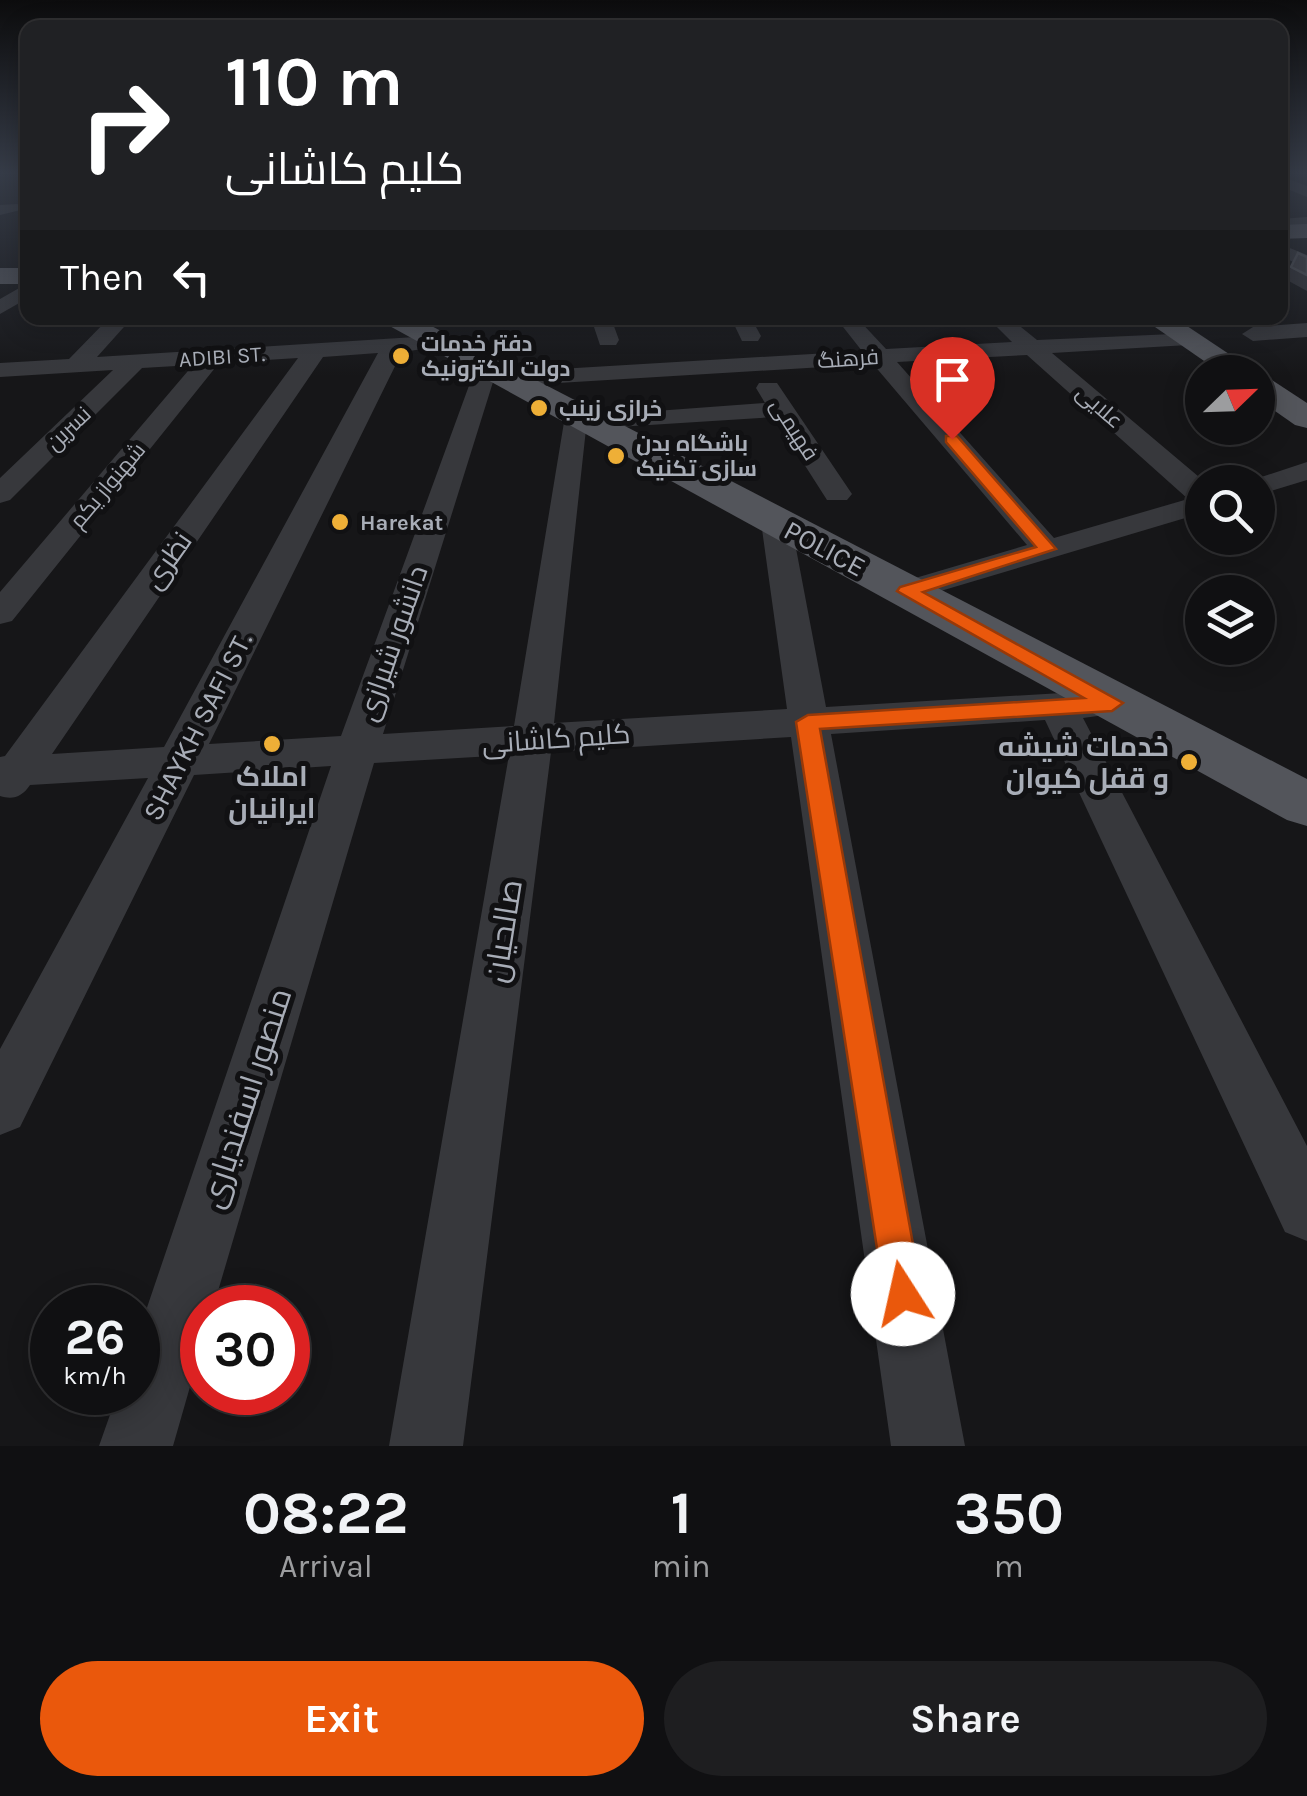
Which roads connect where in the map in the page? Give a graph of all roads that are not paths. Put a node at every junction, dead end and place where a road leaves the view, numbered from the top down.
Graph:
1 (114, 325) edge
2 (603, 325) edge
3 (852, 325) edge
4 (1006, 325) edge
5 (1167, 325) edge
6 (395, 331) edge
7 (1307, 331) edge
8 (1253, 334) dead end
9 (608, 340) dead end
10 (1195, 343) junction
11 (1032, 347) junction
12 (316, 350) junction
13 (1214, 355) edge
14 (1218, 355) edge
15 (213, 356) junction
16 (880, 356) junction
17 (136, 362) junction
18 (753, 364) junction
19 (76, 365) junction
20 (3, 372) edge
21 (497, 373) junction
22 (1275, 386) edge
23 (1275, 396) edge
24 (1307, 404) edge
25 (782, 410) junction
26 (1307, 418) edge
27 (583, 419) junction
28 (1307, 471) edge
29 (1185, 481) edge
30 (1275, 481) edge
31 (0, 494) edge
32 (837, 494) dead end
33 (1185, 509) edge
34 (776, 522) junction
35 (1047, 549) junction
36 (906, 591) junction
37 (0, 614) edge
38 (1112, 703) junction
39 (1058, 707) junction
40 (808, 722) junction
41 (532, 739) junction
42 (357, 750) junction
43 (179, 761) junction
44 (6, 780) edge
45 (1307, 804) edge
46 (0, 1108) edge
47 (1307, 1210) edge
48 (136, 1446) edge
49 (426, 1446) edge
50 (928, 1446) edge

1 - 19 street
2 - 9 street
3 - 16 street
4 - 11 street, علایی
5 - 10 main road
6 - 12 street, ADIBI ST.
6 - 21 main road, POLICE
6 - 43 street, SHAYKH SAFI ST.
7 - 8 street
10 - 11 street, فرهنگ
10 - 13 main road
10 - 14 main road
11 - 16 street, فرهنگ
11 - 29 street, علایی
12 - 15 street, ADIBI ST.
12 - 44 street, نظری
15 - 17 street, ADIBI ST.
15 - 37 street, شهنواز یکم
16 - 18 street, فرهنگ
16 - 35 street
17 - 19 street, ADIBI ST.
17 - 31 street, نسرین
18 - 21 street, فرهنگ
18 - 25 street, فهیمی
19 - 20 street, ADIBI ST.
21 - 27 main road, POLICE
21 - 42 street, دانشور شیرازی
22 - 24 main road
23 - 26 main road
25 - 27 street
25 - 32 street, فهیمی
27 - 34 main road, POLICE
27 - 41 street, صالحیان
28 - 30 street
33 - 35 street
34 - 36 main road, POLICE
34 - 40 street
35 - 36 street
36 - 38 main road, POLICE
38 - 39 street, کلیم کاشانی
38 - 45 main road, POLICE
39 - 40 street, کلیم کاشانی
39 - 47 street
40 - 41 street, کلیم کاشانی
40 - 50 street
41 - 42 street, کلیم کاشانی
41 - 49 street, صالحیان
42 - 43 street, کلیم کاشانی
42 - 48 street, منصور اسفندیاری
43 - 44 street, کلیم کاشانی
43 - 46 street, SHAYKH SAFI ST.

